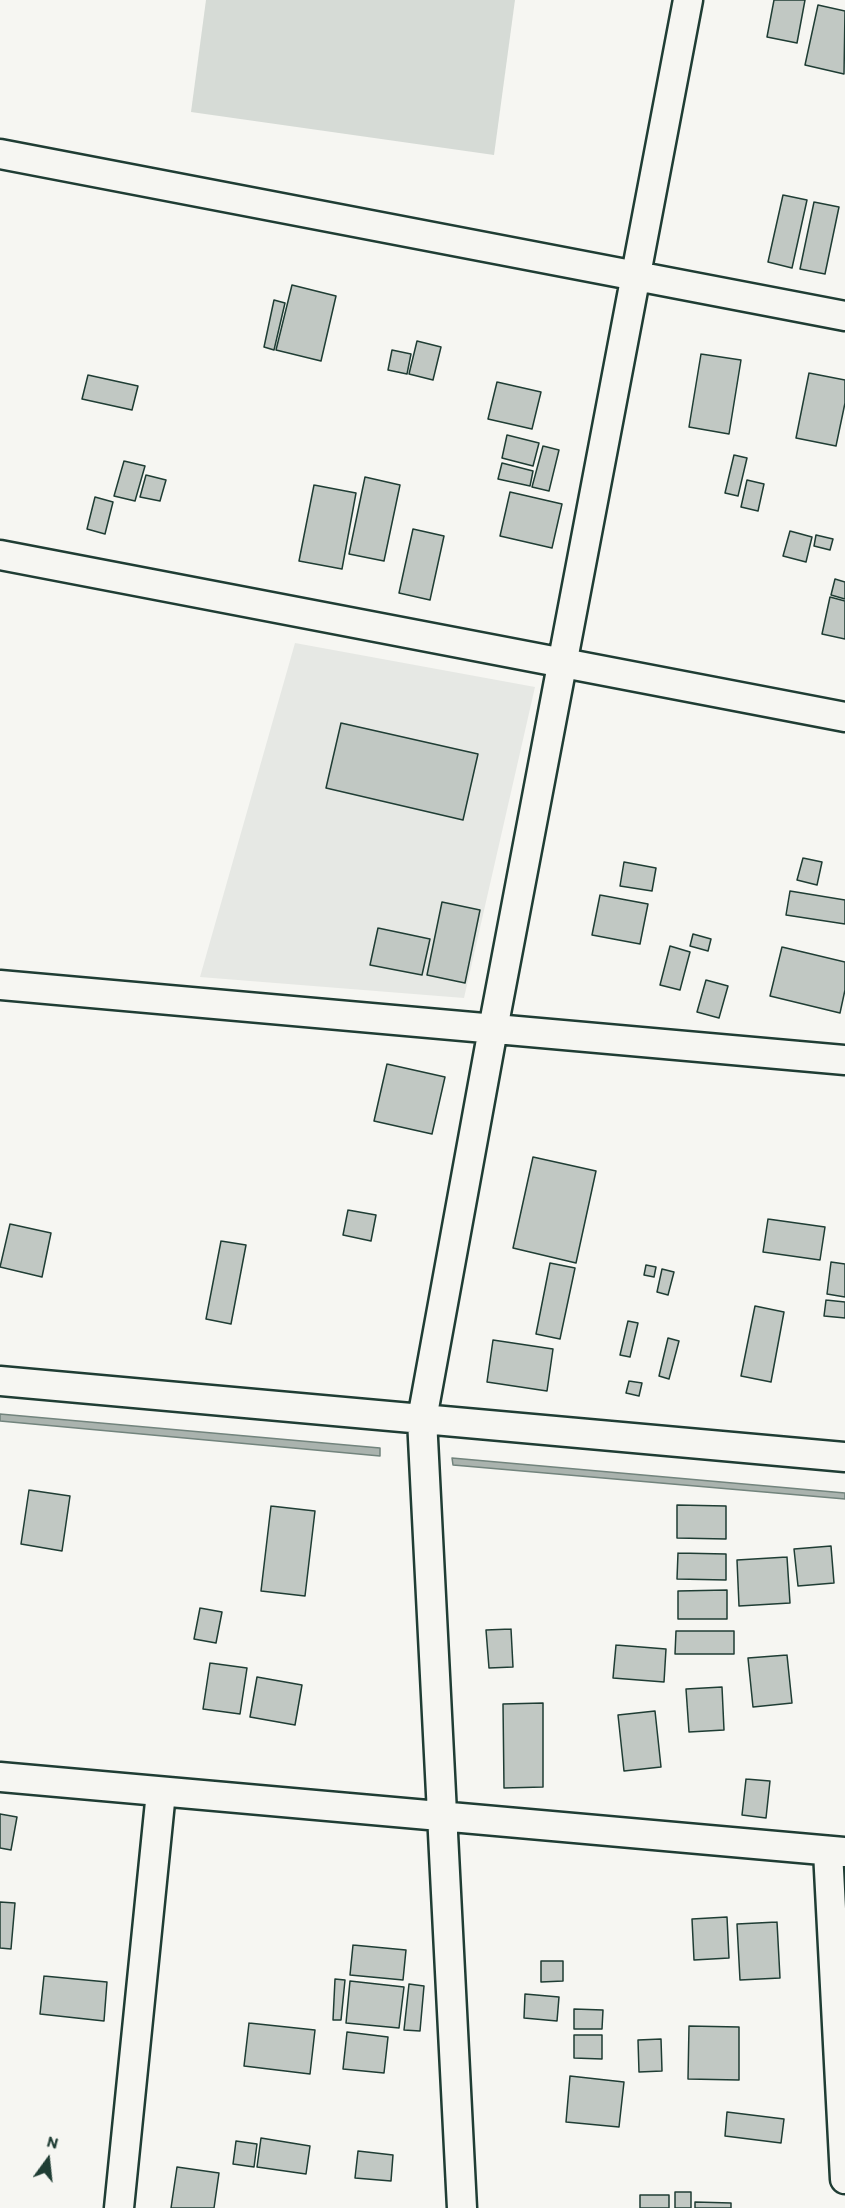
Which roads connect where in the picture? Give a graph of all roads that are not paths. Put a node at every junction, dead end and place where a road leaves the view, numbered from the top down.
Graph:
1 (688, 0) edge
2 (0, 154) edge
3 (636, 276) junction
4 (845, 316) edge
5 (0, 555) edge
6 (563, 663) junction
7 (845, 717) edge
8 (0, 985) edge
9 (493, 1029) junction
10 (845, 1060) edge
11 (0, 1381) edge
12 (422, 1419) junction
13 (845, 1457) edge
14 (0, 1777) edge
15 (161, 1792) junction
16 (442, 1816) junction
17 (836, 1851) edge
18 (845, 2179) edge
19 (119, 2208) edge
20 (462, 2208) edge

1 - 3 street
2 - 3 street
3 - 4 street
3 - 6 street
5 - 6 street
6 - 7 street
6 - 9 street
8 - 9 street
9 - 10 street
9 - 12 street
11 - 12 street
12 - 13 street
12 - 16 street
14 - 15 street
15 - 16 street
15 - 19 street
16 - 17 street
16 - 20 street
17 - 18 street

